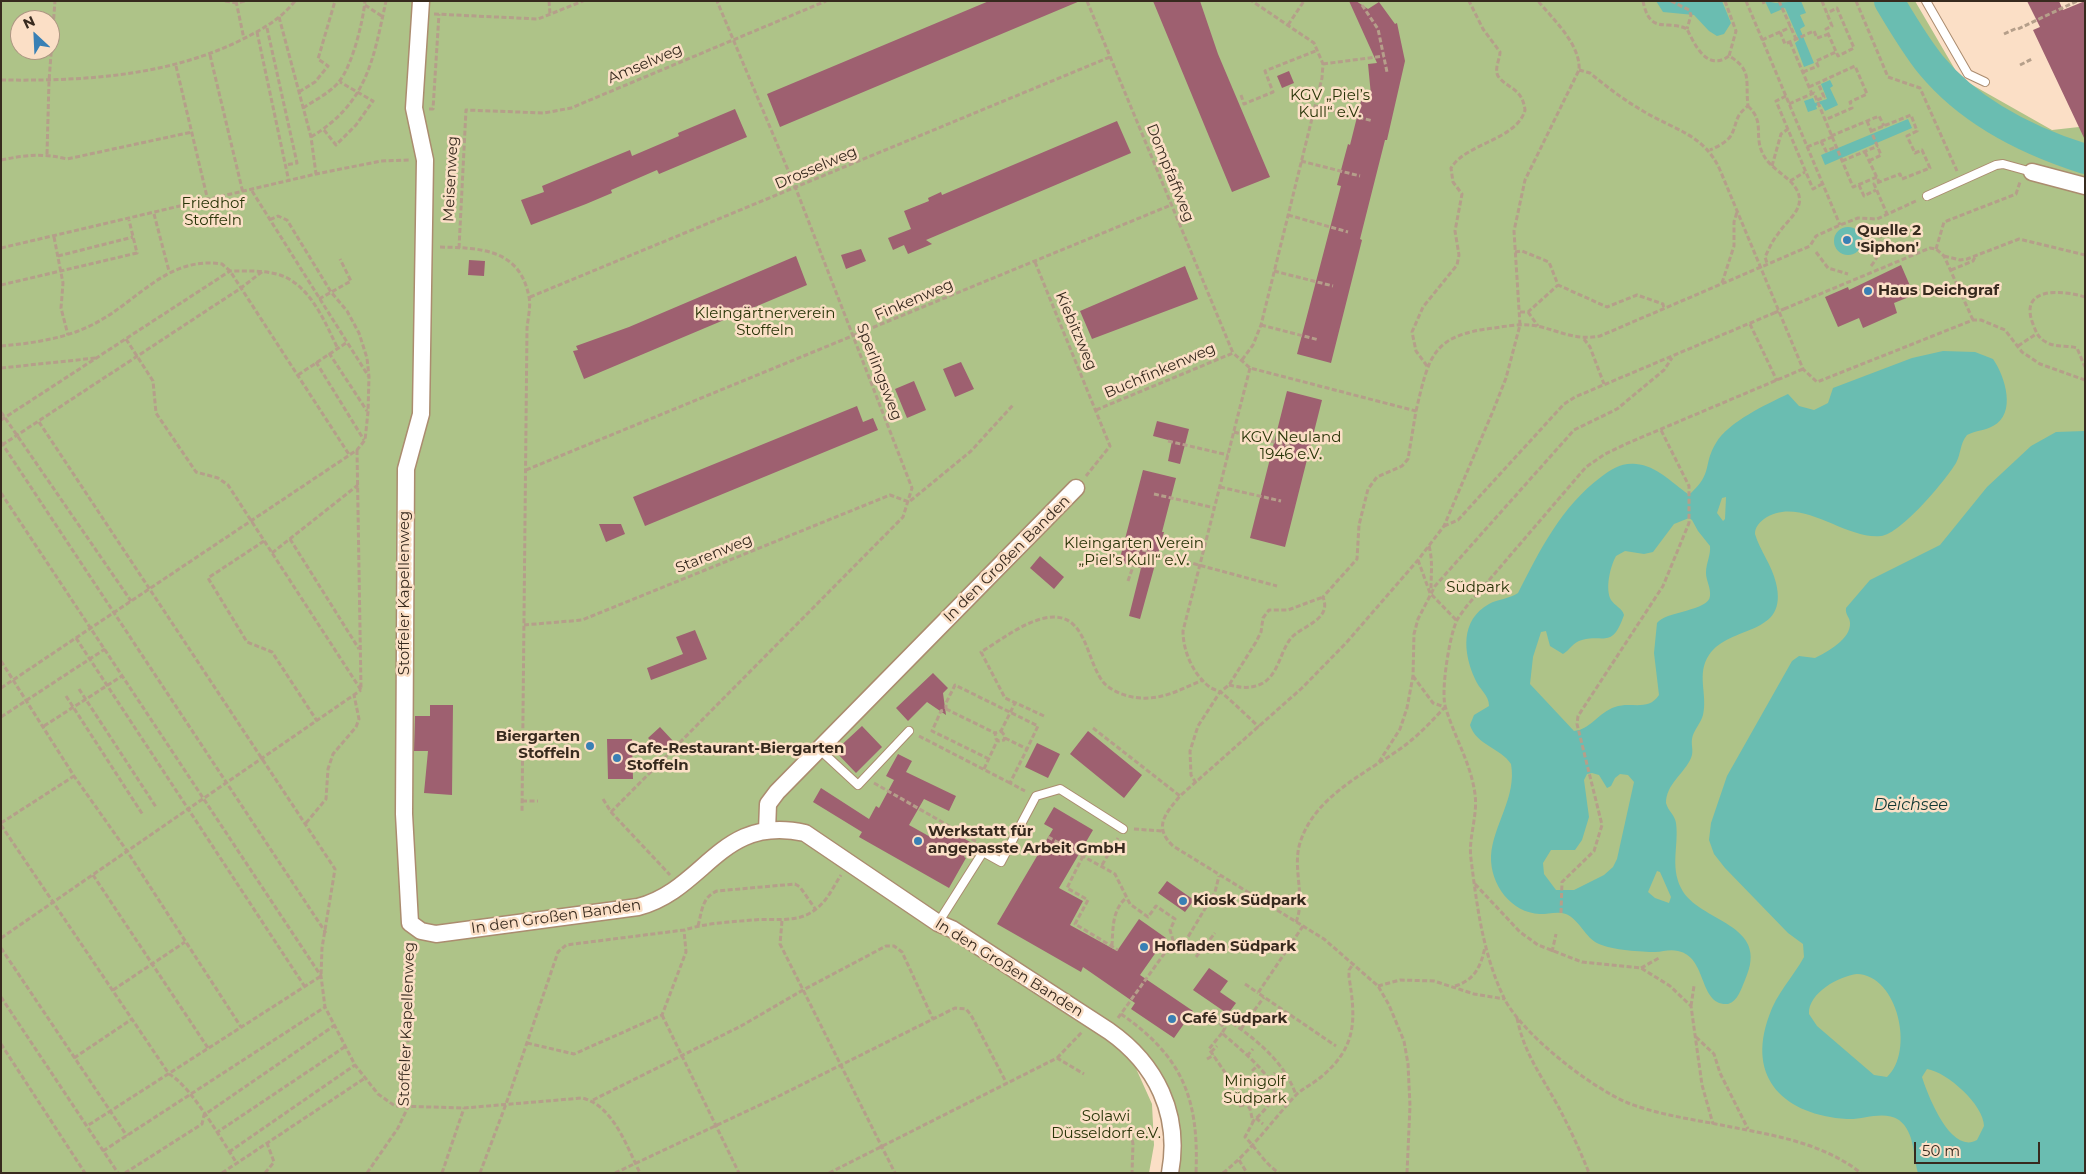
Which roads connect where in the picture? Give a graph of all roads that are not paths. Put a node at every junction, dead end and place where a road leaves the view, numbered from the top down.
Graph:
1 (1926, 1) edge
2 (420, 7) edge
3 (1985, 82) dead end
4 (2027, 174) joint
5 (2085, 186) edge
6 (1927, 196) road end
7 (1076, 488) road end
8 (909, 731) road end
9 (819, 749) junction
10 (1123, 829) road end
11 (767, 831) junction
12 (938, 923) junction
13 (414, 927) joint
14 (1170, 1173) edge

1 - 3 lane
2 - 13 street, Stoffeler Kapellenweg
4 - 5 street
4 - 6 lane
7 - 9 street, In den Großen Banden
8 - 9 lane
9 - 11 street, In den Großen Banden
10 - 12 lane
11 - 12 street, In den Großen Banden
11 - 13 street, In den Großen Banden
12 - 14 street, In den Großen Banden

